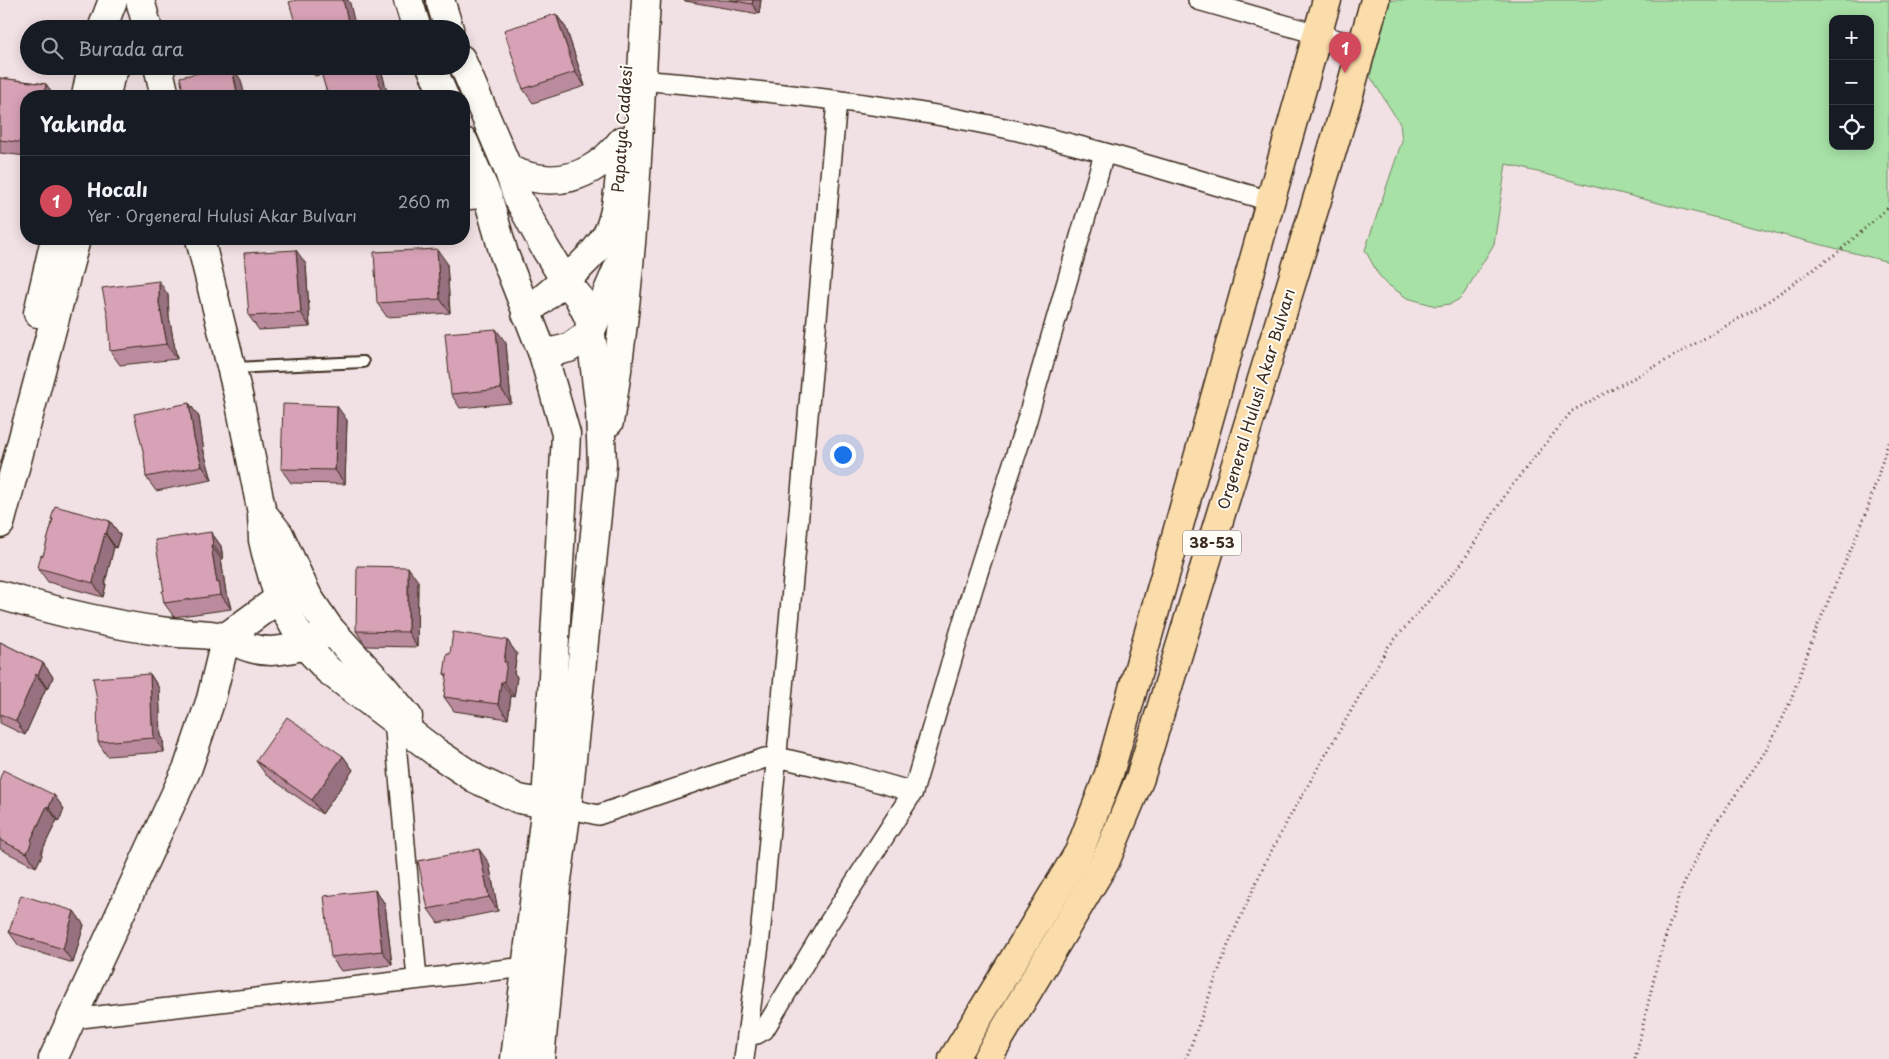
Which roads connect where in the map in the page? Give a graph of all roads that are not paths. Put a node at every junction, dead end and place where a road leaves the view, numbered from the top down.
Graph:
1 (113, 0) edge
2 (140, 0) edge
3 (408, 0) edge
4 (440, 0) edge
5 (629, 0) edge
6 (646, 0) edge
7 (1198, 0) edge
8 (1327, 0) edge
9 (1375, 0) edge
10 (105, 20) edge
11 (146, 20) edge
12 (414, 20) edge
13 (446, 20) edge
14 (1317, 34) junction
15 (1362, 47) junction
16 (90, 75) edge
17 (111, 75) edge
18 (160, 75) edge
19 (436, 75) edge
20 (467, 75) edge
21 (642, 80) junction
22 (87, 90) edge
23 (107, 90) edge
24 (164, 90) edge
25 (442, 90) edge
26 (838, 100) junction
27 (622, 140) junction
28 (1104, 154) junction
29 (508, 169) junction
30 (470, 170) edge
31 (476, 199) edge
32 (1270, 201) junction
33 (631, 237) junction
34 (54, 245) edge
35 (74, 245) edge
36 (201, 245) edge
37 (564, 279) junction
38 (526, 313) junction
39 (590, 333) junction
40 (543, 354) junction
41 (362, 362) dead end
42 (232, 368) junction
43 (602, 465) junction
44 (9, 472) edge
45 (262, 513) junction
46 (0, 524) edge
47 (0, 595) edge
48 (279, 597) junction
49 (308, 597) junction
50 (329, 628) junction
51 (226, 637) junction
52 (304, 644) junction
53 (394, 720) junction
54 (437, 753) junction
55 (777, 757) junction
56 (914, 792) junction
57 (556, 806) junction
58 (526, 967) junction
59 (417, 979) junction
60 (72, 1019) junction
61 (747, 1034) junction
62 (53, 1059) edge
63 (515, 1059) edge
64 (540, 1059) edge
65 (744, 1059) edge
66 (953, 1059) edge
67 (987, 1059) edge

1 - 10 street
2 - 11 street
3 - 12 street
4 - 13 street
5 - 27 street, Papatya Caddesi
6 - 21 street, Papatya Caddesi
7 - 14 street
8 - 14 main road
9 - 15 main road, Orgeneral Hulusi Akar Bulvarı / 38-53
14 - 15 street
14 - 32 main road
15 - 67 main road, Orgeneral Hulusi Akar Bulvarı / 38-53
16 - 22 street
17 - 23 street
18 - 24 street
19 - 25 street
20 - 29 street
21 - 26 street
21 - 33 street, Papatya Caddesi
26 - 28 street
26 - 55 street
27 - 29 street
27 - 37 street, Papatya Caddesi
28 - 32 street
28 - 56 street
29 - 37 street
30 - 31 street
31 - 38 street
32 - 66 main road
33 - 39 street
33 - 43 street, Papatya Caddesi
34 - 44 street
35 - 44 street
36 - 42 street
37 - 38 street, Papatya Caddesi
37 - 39 street
38 - 40 street
39 - 40 street
39 - 43 street
40 - 57 street
41 - 42 lane
42 - 45 street
43 - 57 street
44 - 46 street
45 - 48 street
45 - 49 street
47 - 51 street
48 - 49 street
48 - 51 street
48 - 52 street
49 - 50 street
50 - 52 street
50 - 54 street
51 - 52 street
51 - 60 street
52 - 53 street
53 - 54 street
53 - 59 street
54 - 57 street
55 - 56 street
55 - 57 street
55 - 61 street
56 - 61 street
57 - 58 street
57 - 64 street
58 - 59 street
58 - 63 street
59 - 60 street
60 - 62 street
61 - 65 street

